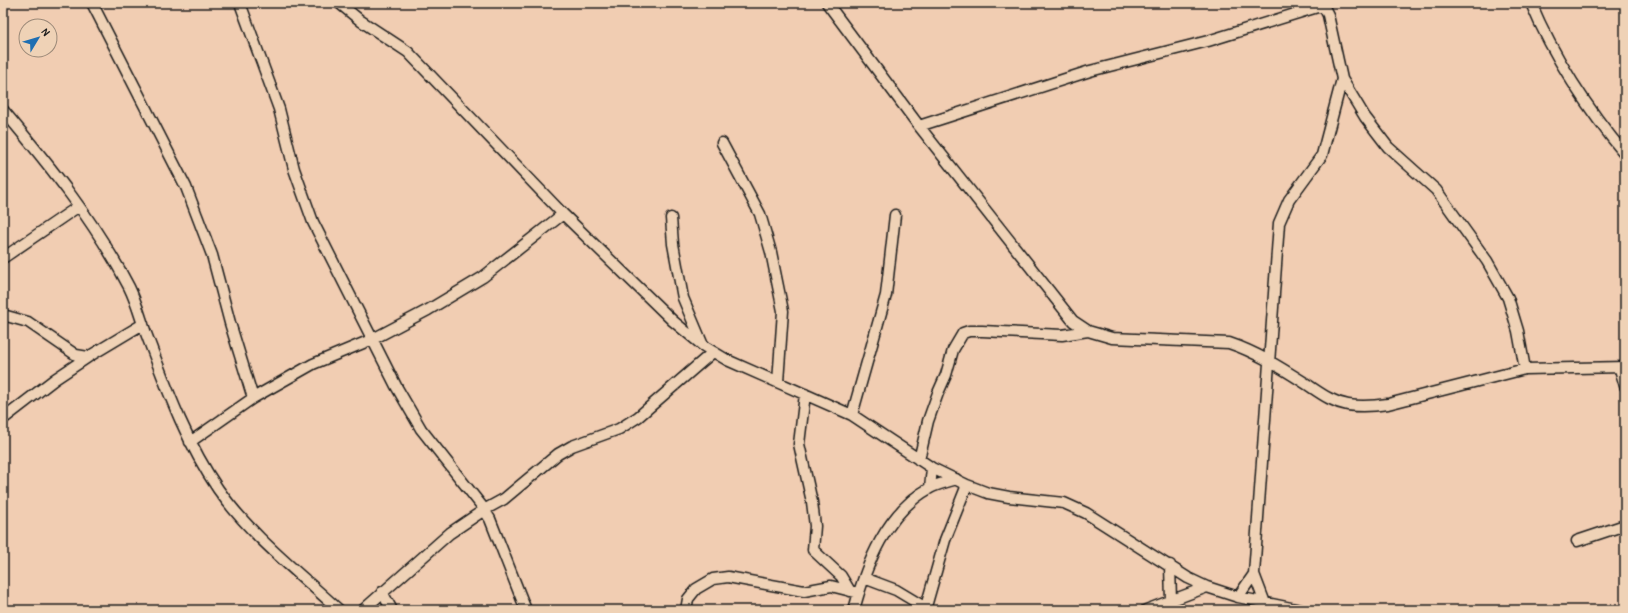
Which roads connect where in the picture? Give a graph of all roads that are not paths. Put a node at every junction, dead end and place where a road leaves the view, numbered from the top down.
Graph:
1 (92, 3) edge
2 (240, 3) edge
3 (339, 3) edge
4 (827, 3) edge
5 (1531, 3) edge
6 (1323, 4) edge
7 (1342, 79) junction
8 (3, 110) edge
9 (919, 126) junction
10 (722, 143) dead end
11 (1625, 154) edge
12 (79, 206) junction
13 (563, 214) junction
14 (894, 215) dead end
15 (671, 218) dead end
16 (3, 258) edge
17 (3, 315) edge
18 (143, 324) junction
19 (1088, 331) junction
20 (373, 339) junction
21 (702, 345) junction
22 (714, 352) junction
23 (88, 357) junction
24 (1270, 361) junction
25 (1622, 368) edge
26 (1526, 369) junction
27 (778, 382) junction
28 (1625, 386) edge
29 (805, 394) junction
30 (253, 398) junction
31 (852, 415) junction
32 (3, 419) edge
33 (190, 442) junction
34 (919, 460) junction
35 (932, 468) junction
36 (956, 479) junction
37 (967, 485) junction
38 (930, 488) junction
39 (484, 510) junction
40 (1625, 525) edge
41 (1577, 541) dead end
42 (1170, 565) junction
43 (1254, 574) junction
44 (864, 578) junction
45 (1207, 587) junction
46 (382, 592) junction
47 (855, 592) junction
48 (1238, 598) junction
49 (1171, 601) junction
50 (1265, 603) junction
51 (1159, 607) edge
52 (925, 609) edge
53 (339, 610) edge
54 (363, 610) edge
55 (392, 610) edge
56 (526, 610) edge
57 (686, 610) edge
58 (854, 610) edge
59 (1146, 610) edge
60 (1301, 610) edge

1 - 30 street
2 - 20 street
3 - 13 street
4 - 9 street
5 - 11 street
6 - 7 street
6 - 9 street
7 - 24 street
7 - 26 street
8 - 12 street
9 - 19 street
10 - 27 street
12 - 16 street
12 - 18 street
13 - 20 street
13 - 21 street
14 - 31 street
15 - 21 street
17 - 23 street
18 - 23 street
18 - 33 street
19 - 24 street
19 - 34 street
20 - 30 street
20 - 39 street
21 - 22 street
22 - 27 street
22 - 39 street
23 - 32 street
24 - 26 street
24 - 43 street
25 - 26 street
25 - 28 street
27 - 29 street
29 - 31 street
29 - 47 street
30 - 33 street
31 - 34 street
33 - 53 street
34 - 35 street
35 - 36 street
35 - 38 street
36 - 37 street
36 - 38 street
37 - 42 street
37 - 52 street
38 - 44 street
39 - 46 street
39 - 56 street
40 - 41 street
42 - 45 street
42 - 49 street
43 - 48 street
43 - 50 street
44 - 47 street
44 - 52 street
45 - 48 street
45 - 49 street
46 - 54 street
46 - 55 street
47 - 57 street
47 - 58 street
48 - 50 street
49 - 51 street
50 - 60 street
51 - 59 street

